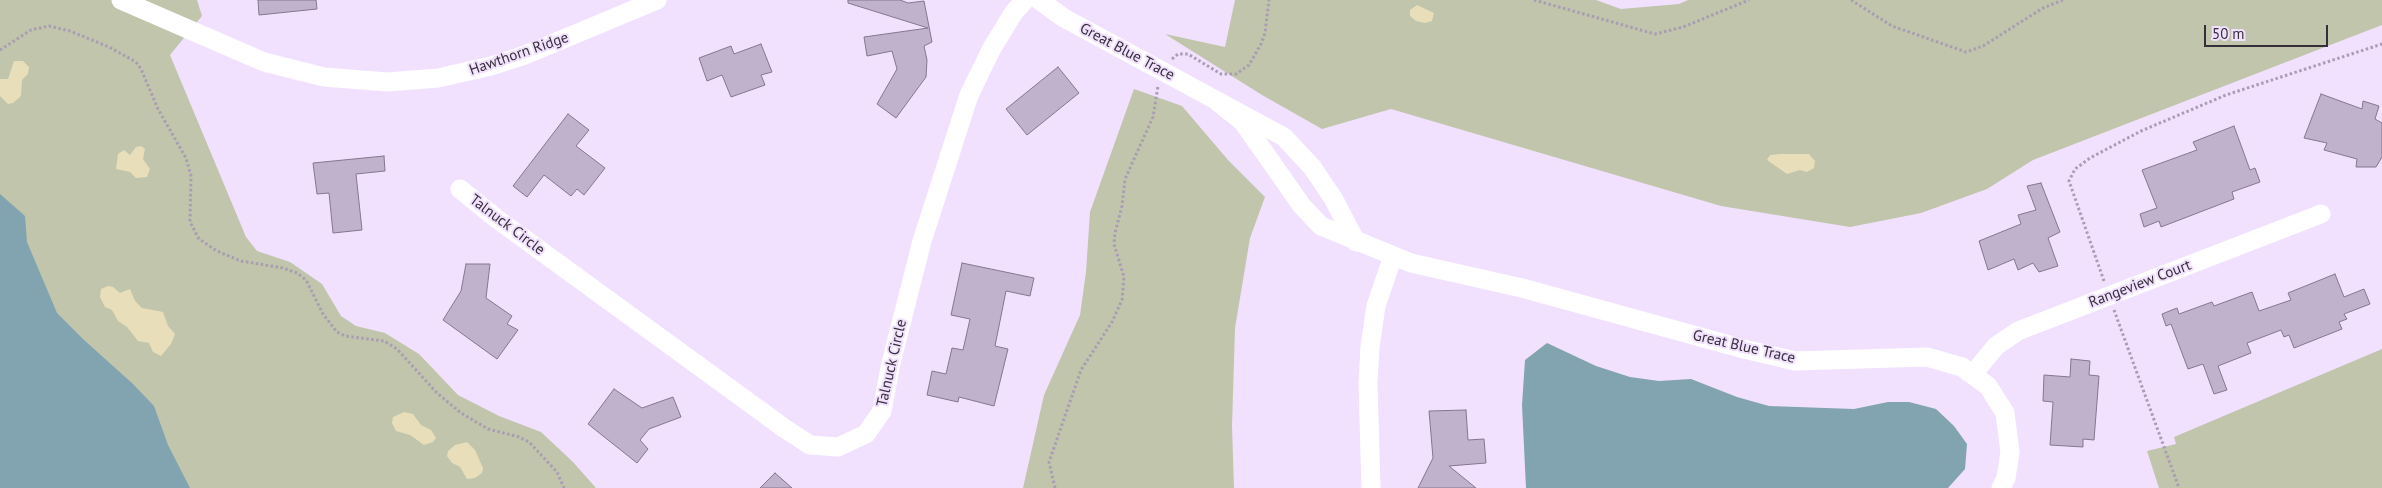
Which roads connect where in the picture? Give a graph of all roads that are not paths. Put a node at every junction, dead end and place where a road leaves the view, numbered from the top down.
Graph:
1 (121, 0) edge
2 (656, 0) edge
3 (1025, 0) edge
4 (1038, 0) edge
5 (1218, 102) junction
6 (460, 189) dead end
7 (2320, 214) dead end
8 (1356, 242) junction
9 (1393, 256) junction
10 (1973, 374) junction
11 (1371, 488) edge
12 (2000, 488) edge

1 - 2 street, Hawthorn Ridge
3 - 6 street, Talnuck Circle
4 - 5 street, Great Blue Trace
5 - 8 street, Great Blue Trace
5 - 8 street, Great Blue Trace
7 - 10 street, Rangeview Court
8 - 9 street, Great Blue Trace
9 - 10 street, Great Blue Trace
9 - 11 street
10 - 12 street, Great Blue Trace

